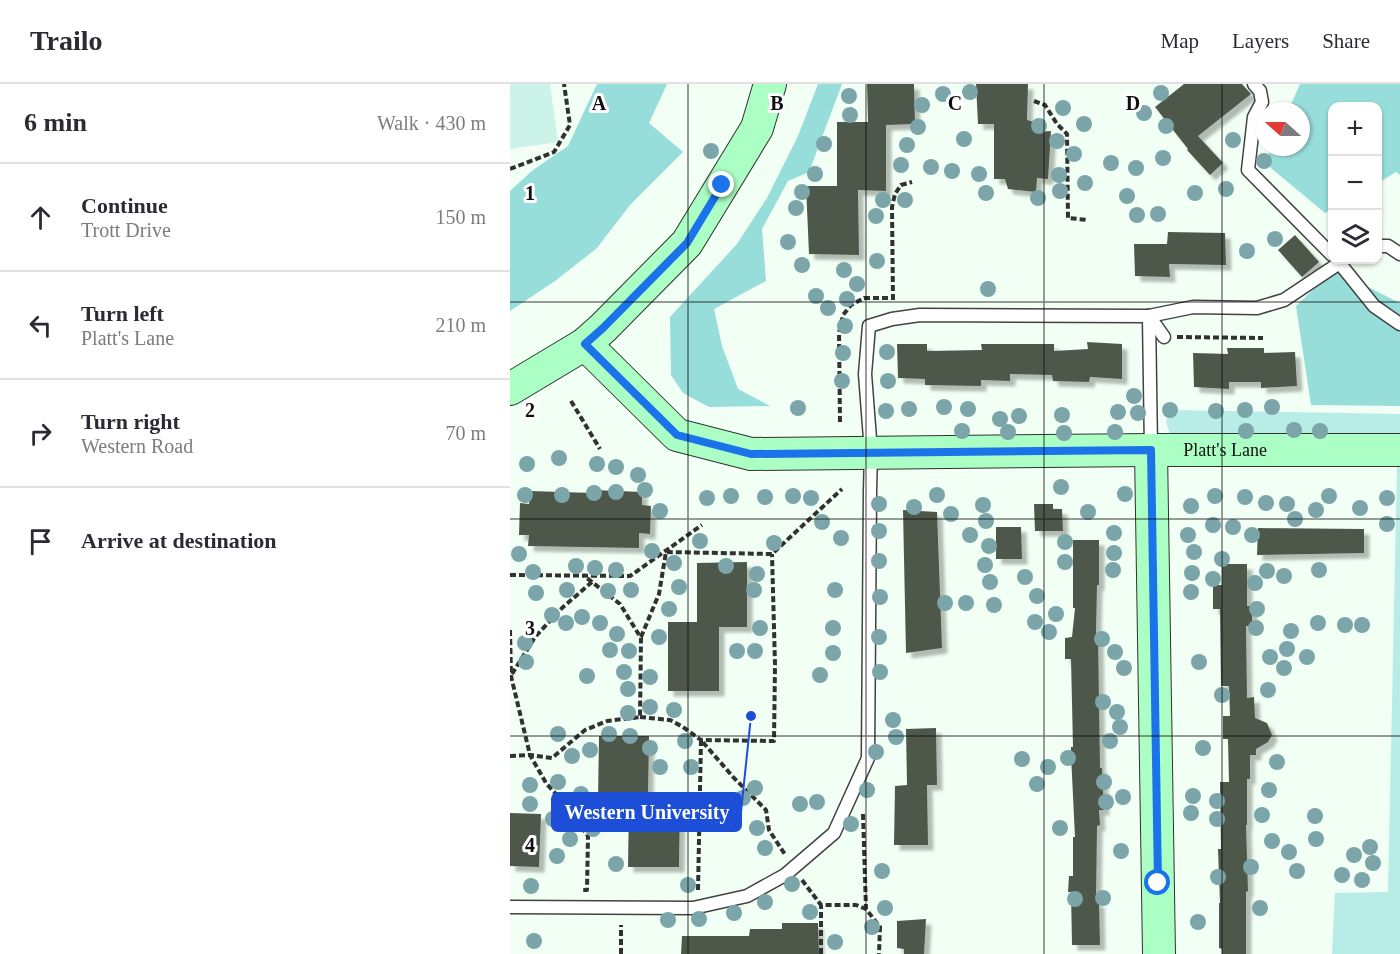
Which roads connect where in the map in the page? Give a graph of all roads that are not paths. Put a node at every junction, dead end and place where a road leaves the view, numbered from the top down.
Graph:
1 (770, 84) edge
2 (1260, 86) edge
3 (1382, 246) edge
4 (1328, 249) edge
5 (1400, 254) edge
6 (1331, 264) edge
7 (1342, 264) edge
8 (1149, 316) junction
9 (1400, 324) edge
10 (1164, 337) road end
11 (585, 344) junction
12 (510, 389) edge
13 (1151, 450) junction
14 (1400, 450) edge
15 (871, 452) junction
16 (510, 907) edge
17 (1159, 954) edge

1 - 11 street
2 - 4 lane
3 - 5 lane
6 - 8 lane
7 - 9 lane
8 - 10 lane
8 - 13 lane
8 - 15 lane
11 - 12 street
11 - 15 street, Platt's Lane
13 - 14 street, Platt's Lane
13 - 15 street, Platt's Lane
13 - 17 street
15 - 16 lane

